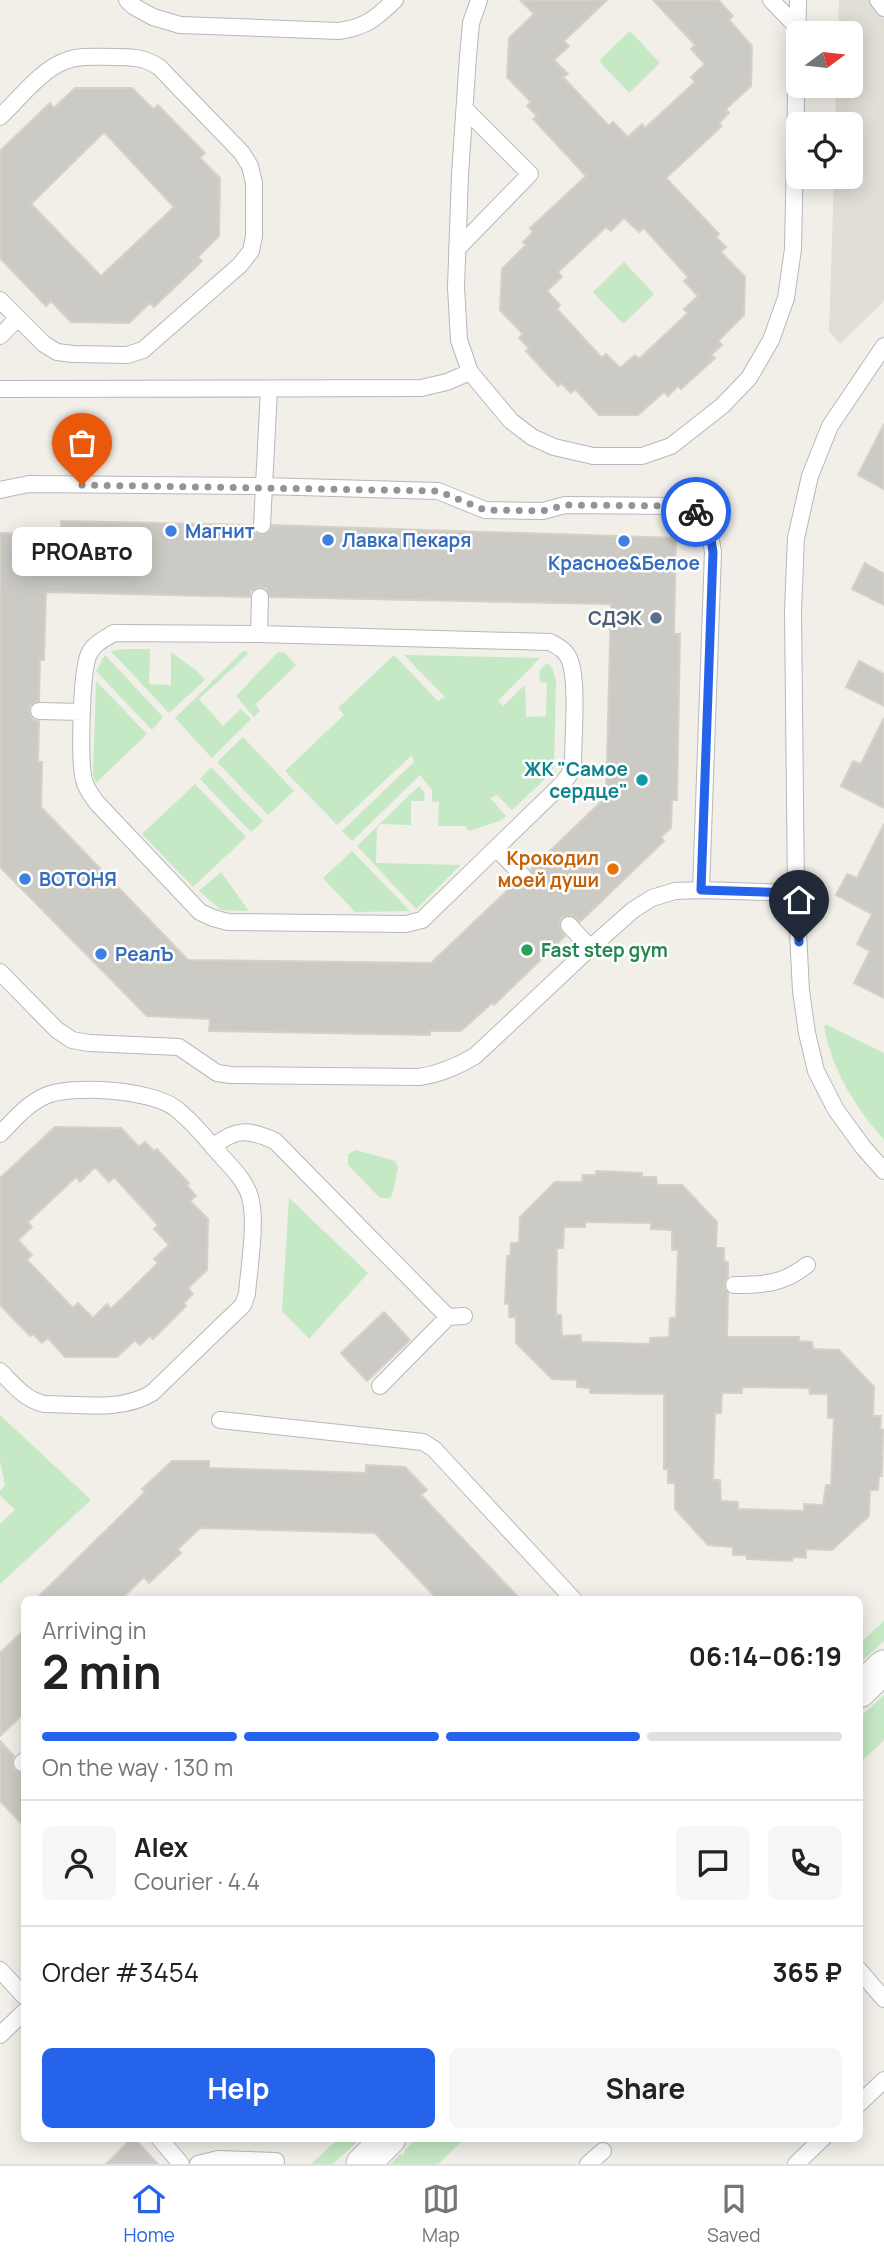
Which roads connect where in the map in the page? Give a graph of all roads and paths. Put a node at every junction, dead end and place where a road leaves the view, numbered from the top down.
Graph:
1 (127, 0) edge
2 (395, 0) edge
3 (479, 0) edge
4 (771, 0) edge
5 (798, 0) edge
6 (878, 0) edge
7 (884, 8) edge
8 (791, 21) edge
9 (798, 21) edge
10 (796, 98) edge
11 (465, 109) junction
12 (0, 117) edge
13 (457, 249) junction
14 (0, 300) edge
15 (18, 318) junction
16 (0, 335) edge
17 (884, 346) edge
18 (470, 372) junction
19 (0, 388) edge
20 (269, 388) junction
21 (264, 486) junction
22 (0, 490) edge
23 (262, 525) dead end
24 (260, 597) dead end
25 (259, 634) junction
26 (39, 711) dead end
27 (82, 712) junction
28 (496, 848) junction
29 (523, 876) dead end
30 (701, 890) junction
31 (796, 893) junction
32 (569, 925) dead end
33 (590, 948) junction
34 (0, 972) edge
35 (0, 1134) edge
36 (213, 1147) junction
37 (884, 1171) edge
38 (807, 1265) dead end
39 (734, 1285) dead end
40 (0, 1371) edge
41 (380, 1386) dead end
42 (220, 1420) dead end
43 (570, 1596) edge
44 (884, 1667) edge
45 (863, 1687) edge
46 (0, 1970) edge
47 (863, 1974) edge
48 (21, 1993) edge
49 (884, 1998) edge
50 (21, 2015) edge
51 (0, 2035) edge
52 (884, 2080) edge
53 (863, 2100) edge
54 (162, 2142) edge
55 (385, 2142) edge
56 (819, 2142) edge
57 (603, 2151) dead end
58 (276, 2161) dead end
59 (181, 2164) edge
60 (198, 2164) edge
61 (363, 2164) edge
62 (588, 2164) edge
63 (796, 2164) edge

1 - 2 lane
3 - 11 lane
4 - 8 lane
5 - 9 lane
6 - 7 lane
10 - 18 lane
11 - 13 lane
11 - 13 lane
12 - 15 lane
13 - 18 lane
14 - 15 lane
15 - 16 lane
17 - 31 lane
18 - 20 lane
19 - 20 lane
20 - 21 lane
21 - 22 lane
21 - 23 lane
21 - 30 lane
24 - 25 lane
25 - 27 lane
25 - 28 lane
26 - 27 lane
27 - 28 lane
28 - 29 lane
30 - 31 lane
30 - 33 lane
31 - 37 lane
32 - 33 lane
33 - 34 lane
35 - 36 lane
36 - 40 lane
36 - 41 lane
38 - 39 lane
42 - 43 lane
44 - 45 street
46 - 48 lane
47 - 49 lane
50 - 51 lane
52 - 53 lane
54 - 59 lane
55 - 61 street
56 - 63 lane
57 - 62 lane
58 - 60 lane

